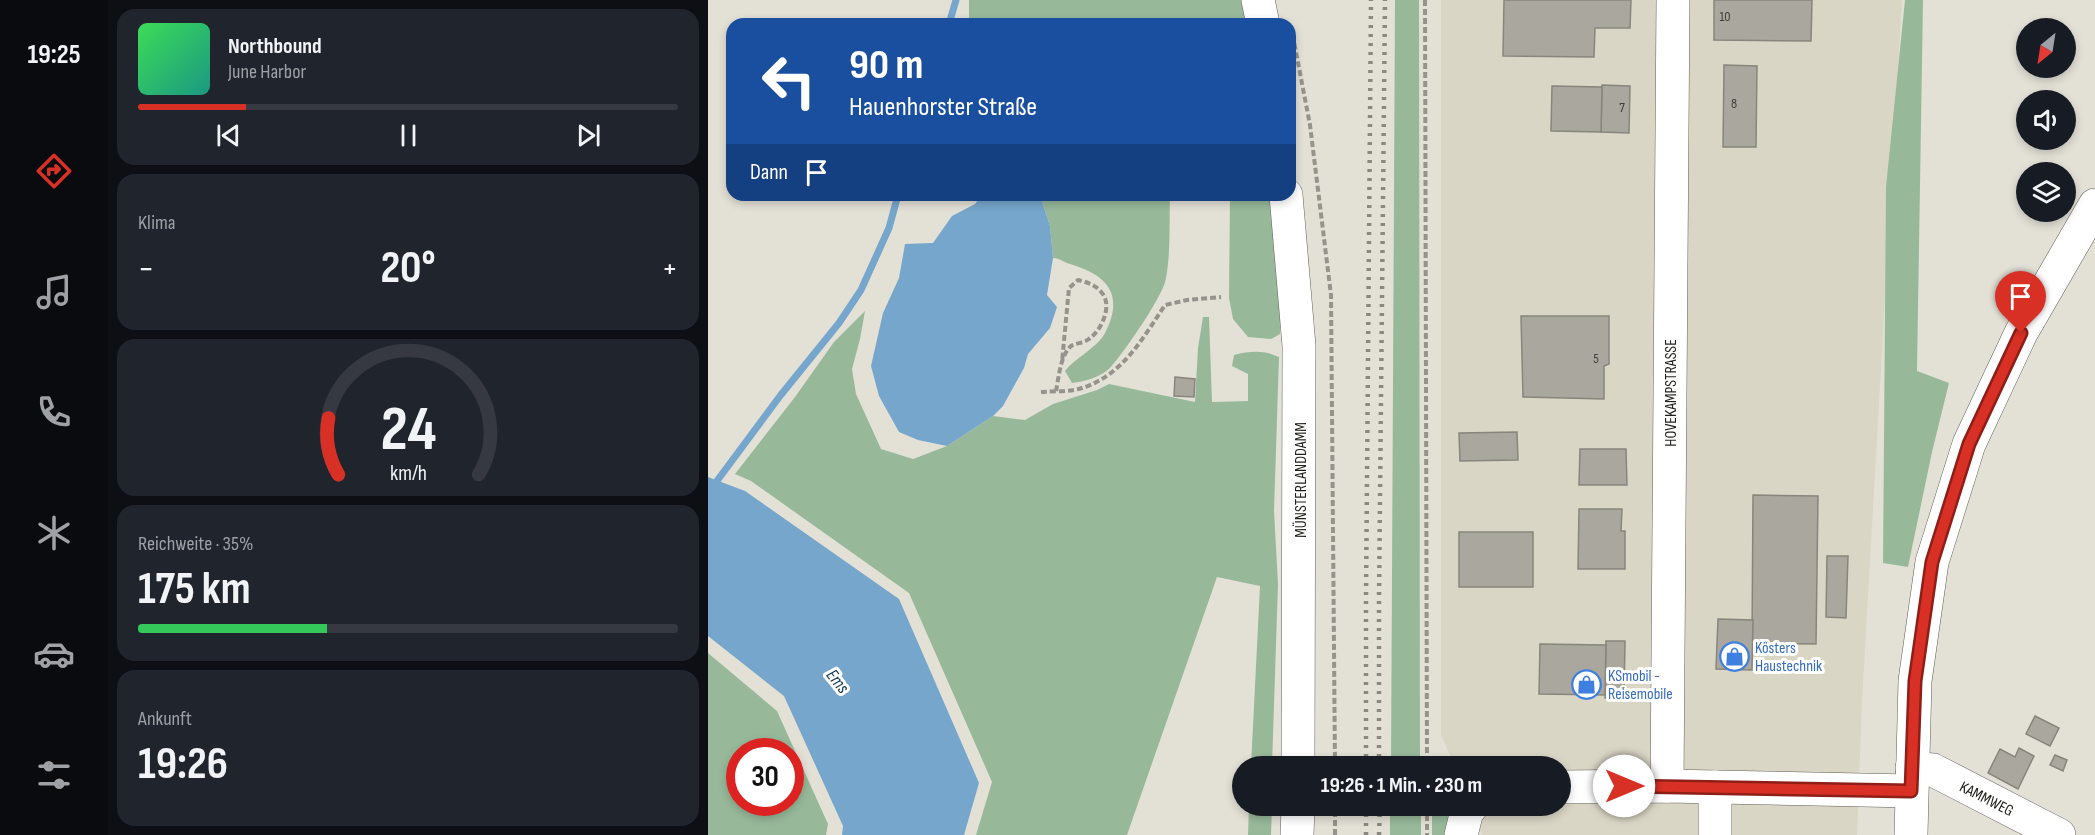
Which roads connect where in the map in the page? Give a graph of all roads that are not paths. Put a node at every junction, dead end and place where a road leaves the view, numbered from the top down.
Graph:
1 (1258, 0) edge
2 (1673, 0) edge
3 (1262, 18) edge
4 (1287, 201) edge
5 (2095, 205) edge
6 (1298, 756) edge
7 (1911, 780) junction
8 (1668, 786) junction
9 (1571, 787) edge
10 (1715, 787) junction
11 (1298, 816) edge
12 (1466, 816) edge
13 (1297, 835) edge
14 (1461, 835) edge
15 (1715, 835) edge
16 (1911, 835) edge
17 (2060, 835) edge

1 - 3 street
2 - 8 street, HOVEKAMPSTRASSE
4 - 6 street, MÜNSTERLANDDAMM
5 - 7 street
7 - 10 street, KAMMWEG
7 - 16 street
7 - 17 street, KAMMWEG
8 - 9 street, KAMMWEG
8 - 10 street, KAMMWEG
10 - 15 street
11 - 13 street
12 - 14 street

